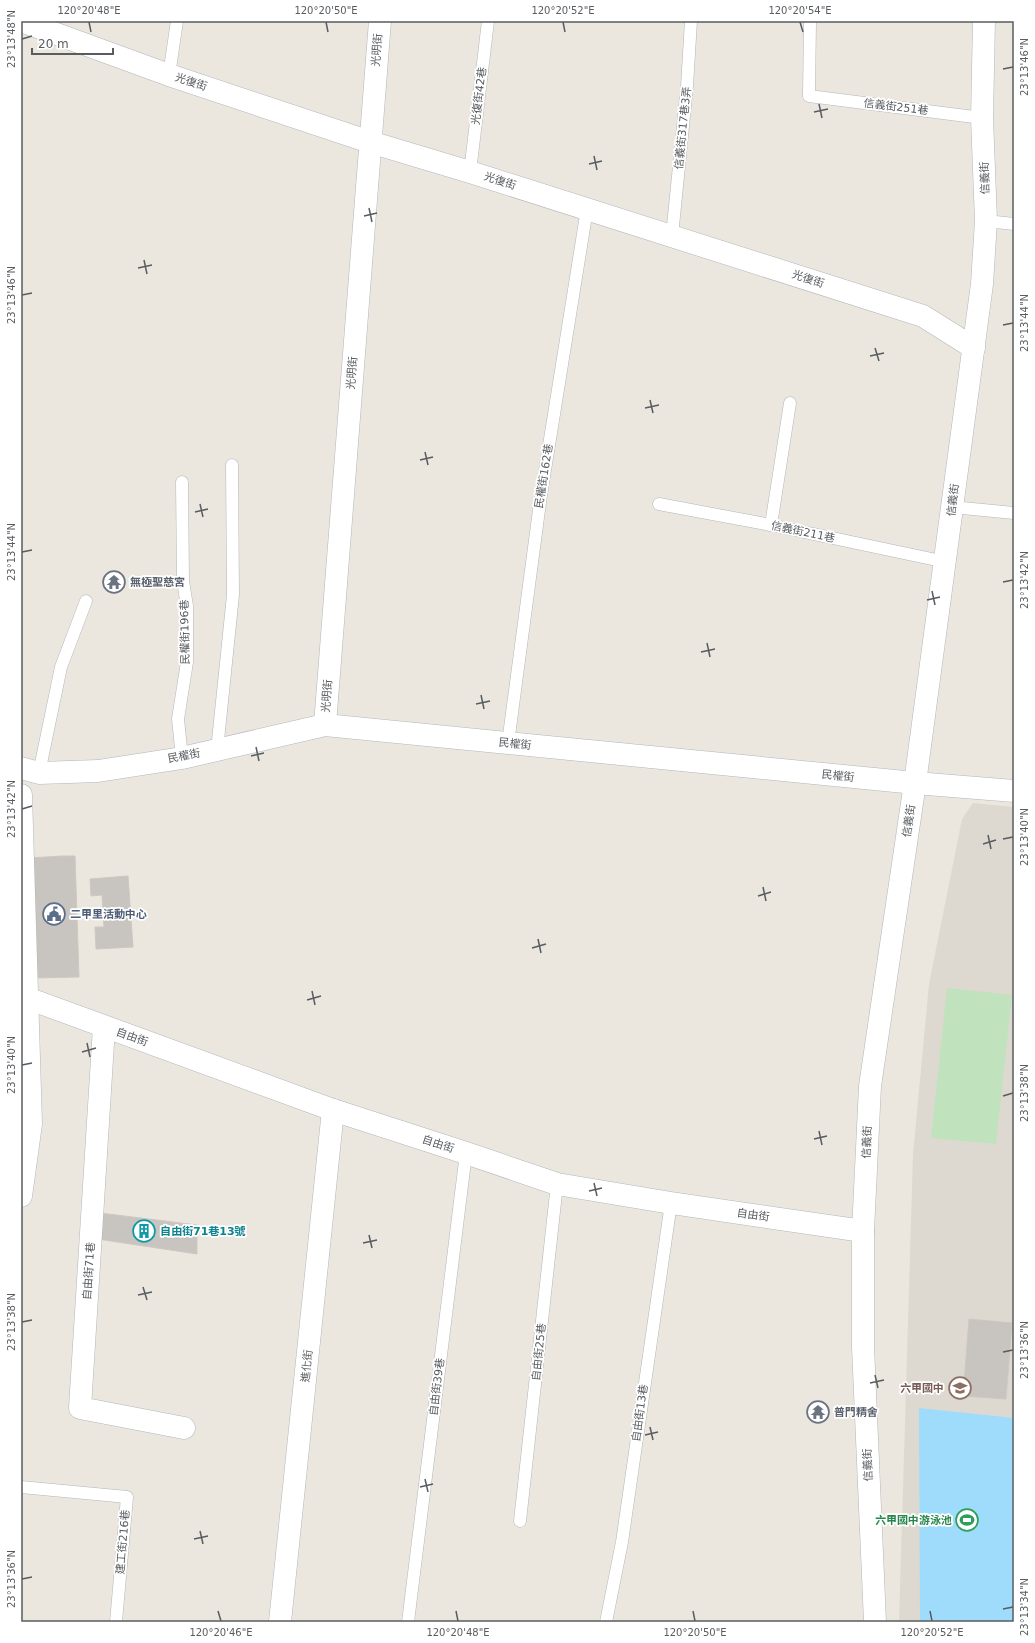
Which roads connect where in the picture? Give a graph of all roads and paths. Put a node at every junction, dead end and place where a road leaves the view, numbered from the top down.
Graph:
1 (22, 21) edge
2 (177, 21) edge
3 (380, 21) edge
4 (488, 21) edge
5 (691, 21) edge
6 (810, 21) edge
7 (984, 21) edge
8 (169, 75) junction
9 (982, 118) junction
10 (370, 142) junction
11 (470, 172) junction
12 (587, 208) junction
13 (986, 221) junction
14 (1014, 224) edge
15 (672, 236) junction
16 (974, 348) junction
17 (790, 403) dead end
18 (232, 465) dead end
19 (182, 482) dead end
20 (659, 504) dead end
21 (952, 507) junction
22 (1014, 512) edge
23 (771, 525) junction
24 (946, 562) junction
25 (86, 601) dead end
26 (325, 725) junction
27 (508, 743) junction
28 (217, 750) junction
29 (182, 758) junction
30 (30, 771) edge
31 (915, 783) junction
32 (1014, 791) edge
33 (21, 795) edge
34 (27, 998) junction
35 (104, 1027) junction
36 (333, 1110) junction
37 (466, 1153) junction
38 (557, 1184) junction
39 (21, 1196) edge
40 (670, 1203) junction
41 (863, 1231) junction
42 (184, 1428) dead end
43 (21, 1487) edge
44 (520, 1521) dead end
45 (116, 1622) edge
46 (280, 1622) edge
47 (408, 1622) edge
48 (606, 1622) edge
49 (875, 1622) edge

1 - 8 street, 光復街
2 - 8 lane
3 - 10 street, 光明街
4 - 11 lane, 光復街42巷
5 - 15 lane, 信義街317巷3弄
6 - 9 lane, 信義街251巷
7 - 9 street, 信義街
8 - 10 street, 光復街
9 - 13 street, 信義街
10 - 11 street, 光復街
10 - 26 street, 光明街
11 - 12 street, 光復街
12 - 15 street, 光復街
12 - 27 lane, 民權街162巷
13 - 14 lane
13 - 16 street, 信義街
15 - 16 street, 光復街
16 - 21 street, 信義街
17 - 23 lane
18 - 28 lane
19 - 29 lane, 民權街196巷
20 - 23 lane, 信義街211巷
21 - 22 lane
21 - 24 street, 信義街
23 - 24 lane, 信義街211巷
24 - 31 street, 信義街
25 - 30 lane
26 - 27 street, 民權街
26 - 28 street, 民權街
27 - 31 street, 民權街
28 - 29 street, 民權街
29 - 30 street, 民權街
31 - 32 street, 民權街
31 - 41 street, 信義街
33 - 34 street
34 - 35 street, 自由街
34 - 39 street
35 - 36 street, 自由街
35 - 42 street, 自由街71巷
36 - 37 street, 自由街
36 - 46 street, 進化街
37 - 38 street, 自由街
37 - 47 lane, 自由街39巷
38 - 40 street, 自由街
38 - 44 lane, 自由街25巷
40 - 41 street, 自由街
40 - 48 lane, 自由街13巷
41 - 49 street, 信義街
43 - 45 lane, 建工街216巷

